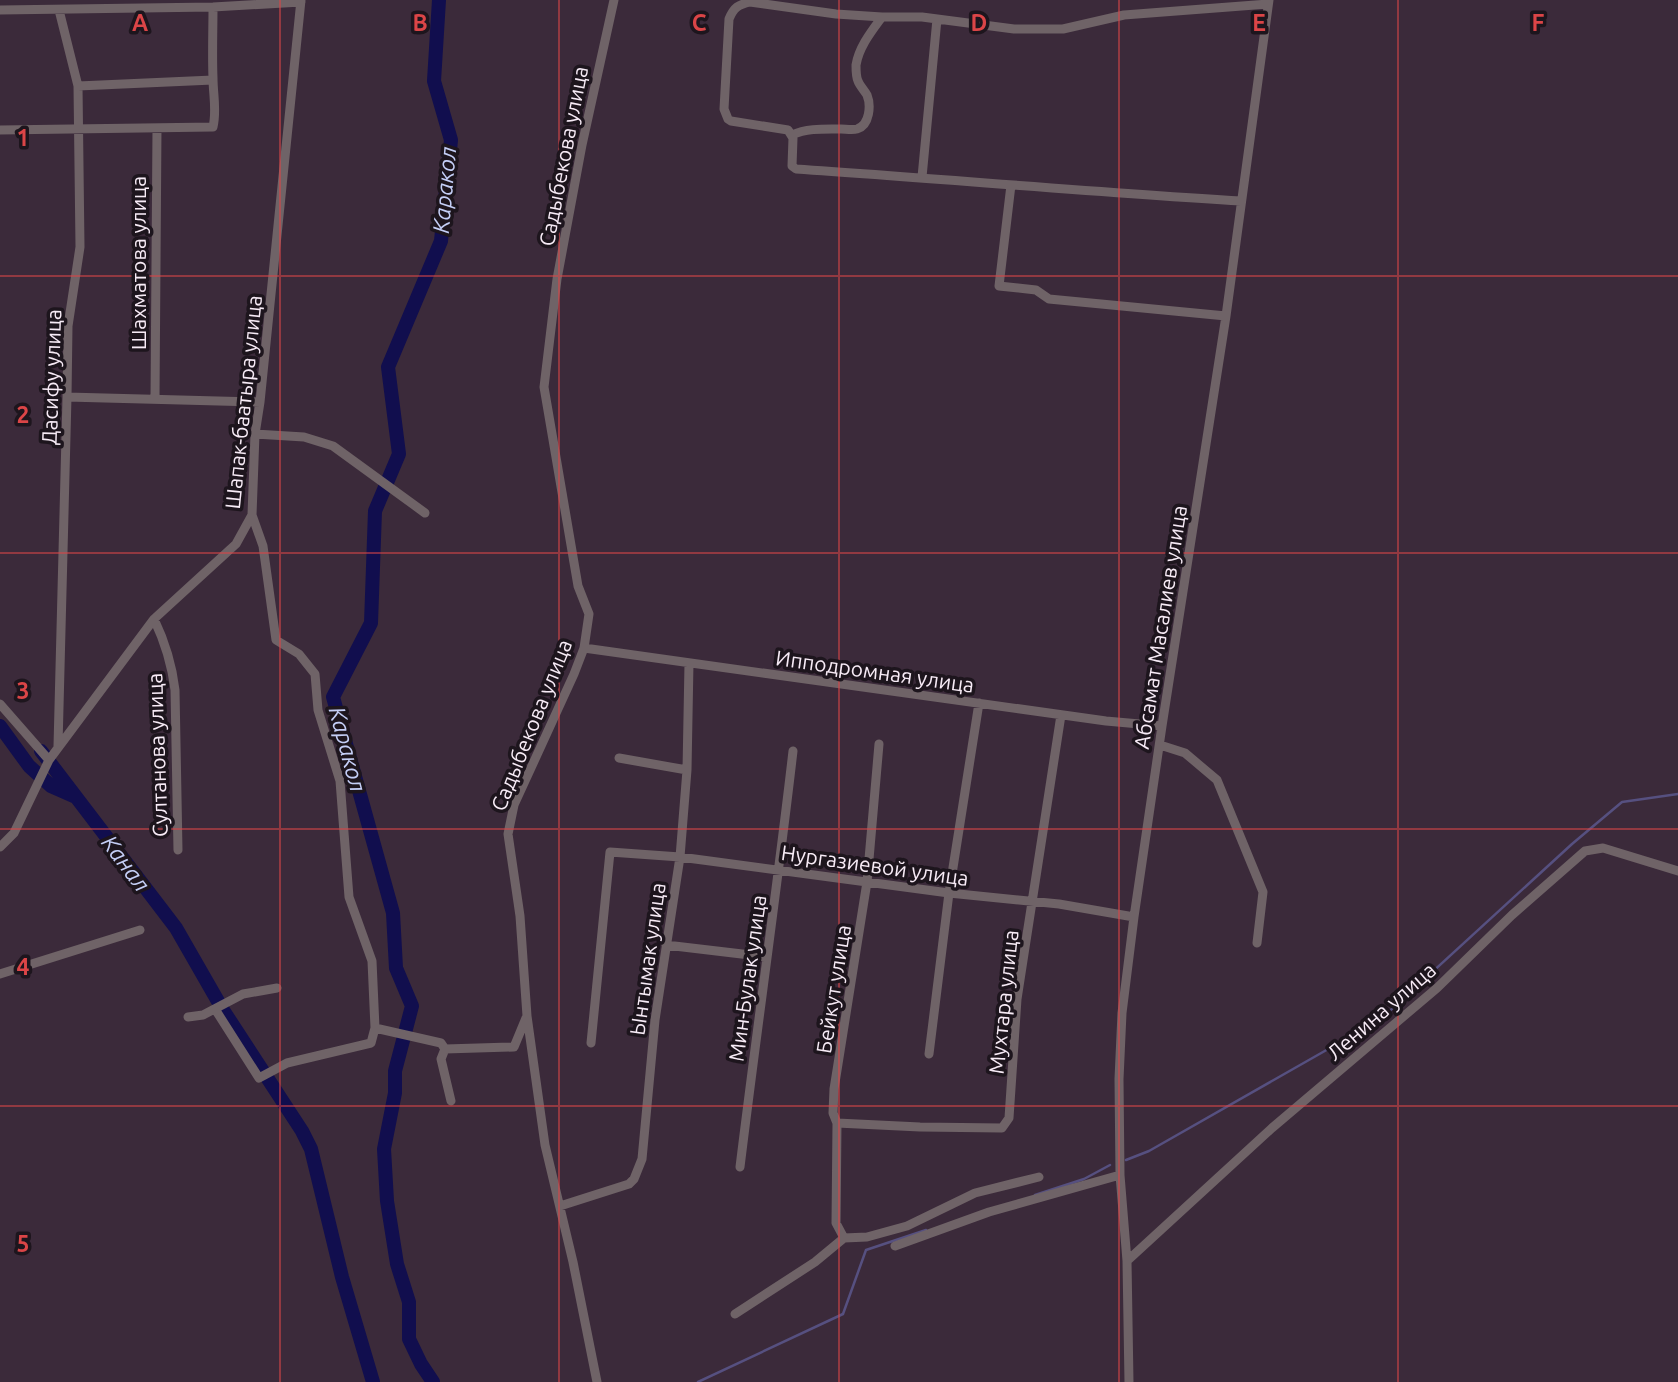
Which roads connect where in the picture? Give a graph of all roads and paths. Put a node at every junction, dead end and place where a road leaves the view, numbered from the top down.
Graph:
1 (614, 0) edge
2 (301, 1) edge
3 (1269, 2) edge
4 (212, 6) junction
5 (0, 10) edge
6 (59, 10) junction
7 (882, 17) junction
8 (937, 19) junction
9 (213, 80) junction
10 (78, 86) junction
11 (157, 128) junction
12 (78, 129) junction
13 (0, 130) edge
14 (792, 135) junction
15 (922, 177) junction
16 (1011, 185) junction
17 (1241, 201) junction
18 (1226, 316) junction
19 (67, 397) junction
20 (155, 399) junction
21 (260, 402) junction
22 (255, 434) junction
23 (425, 513) dead end
24 (252, 515) junction
25 (154, 619) junction
26 (584, 648) junction
27 (690, 663) junction
28 (0, 704) edge
29 (979, 704) junction
30 (1061, 715) junction
31 (1162, 726) junction
32 (879, 744) dead end
33 (1160, 745) junction
34 (58, 748) junction
35 (793, 751) dead end
36 (619, 758) dead end
37 (49, 761) junction
38 (687, 770) junction
39 (0, 847) edge
40 (178, 850) dead end
41 (680, 857) junction
42 (780, 870) junction
43 (1678, 872) edge
44 (867, 882) junction
45 (949, 893) junction
46 (1033, 903) junction
47 (1134, 916) junction
48 (140, 930) dead end
49 (1257, 943) dead end
50 (666, 945) junction
51 (767, 957) junction
52 (0, 974) edge
53 (277, 988) dead end
54 (215, 1009) junction
55 (527, 1016) junction
56 (188, 1017) dead end
57 (375, 1028) junction
58 (591, 1043) dead end
59 (514, 1047) junction
60 (445, 1049) junction
61 (929, 1054) dead end
62 (533, 1055) junction
63 (451, 1101) dead end
64 (837, 1123) junction
65 (740, 1167) dead end
66 (1120, 1175) junction
67 (1039, 1177) dead end
68 (560, 1206) junction
69 (844, 1238) junction
70 (895, 1246) dead end
71 (1127, 1261) junction
72 (735, 1314) dead end
73 (597, 1382) edge
74 (1129, 1382) edge

1 - 26 street, Садыбекова улица
2 - 4 street
2 - 21 street, Шапак-баатыра улица
3 - 8 street
3 - 17 street, Абсамат Масалиев улица
4 - 6 street
4 - 9 street
5 - 6 street
6 - 10 street, Дасифу улица
7 - 8 street
7 - 14 street
7 - 14 street
8 - 15 street
9 - 10 street
9 - 11 street
10 - 12 street, Дасифу улица
11 - 12 street
11 - 20 street, Шахматова улица
12 - 13 street
12 - 19 street, Дасифу улица
14 - 15 street
15 - 16 street
16 - 17 street
16 - 18 street
17 - 18 street, Абсамат Масалиев улица
18 - 31 street, Абсамат Масалиев улица
19 - 20 street
19 - 34 street, Дасифу улица
20 - 21 street
21 - 22 street, Шапак-баатыра улица
22 - 23 street
22 - 24 street, Шапак-баатыра улица
24 - 25 street, Шапак-баатыра улица
24 - 57 street
25 - 34 street, Шапак-баатыра улица
25 - 40 street, Султанова улица
26 - 27 street, Ипподромная улица
26 - 55 street, Садыбекова улица
27 - 29 street, Ипподромная улица
27 - 38 street, Ынтымак улица
28 - 37 street
29 - 30 street, Ипподромная улица
29 - 45 street
30 - 31 street, Ипподромная улица
30 - 46 street, Мухтара улица
31 - 33 street, Абсамат Масалиев улица
32 - 44 street, Бейкут улица
33 - 47 street, Абсамат Масалиев улица
33 - 49 street
34 - 37 street, Шапак-баатыра улица
35 - 42 street, Мин-Булак улица
36 - 38 street
37 - 39 street, Шапак-баатыра улица
38 - 41 street, Ынтымак улица
41 - 42 street, Нургазиевой улица
41 - 50 street, Ынтымак улица
41 - 58 street, Нургазиевой улица
42 - 44 street, Нургазиевой улица
42 - 51 street, Мин-Булак улица
43 - 71 street, Ленина улица
44 - 45 street, Нургазиевой улица
44 - 64 street, Бейкут улица
45 - 46 street, Нургазиевой улица
45 - 61 street
46 - 47 street, Нургазиевой улица
46 - 64 street, Мухтара улица
47 - 66 street, Абсамат Масалиев улица
48 - 52 street
50 - 51 street
50 - 68 street, Ынтымак улица
51 - 65 street, Мин-Булак улица
53 - 54 street
54 - 56 street
54 - 57 street
55 - 59 street
55 - 62 street, Садыбекова улица
57 - 60 street
59 - 60 street
59 - 62 street
60 - 63 street
62 - 68 street, Садыбекова улица
64 - 69 street, Бейкут улица
66 - 70 street
66 - 71 street, Абсамат Масалиев улица
67 - 69 street
68 - 73 street, Садыбекова улица
69 - 72 street
71 - 74 street, Абсамат Масалиев улица

